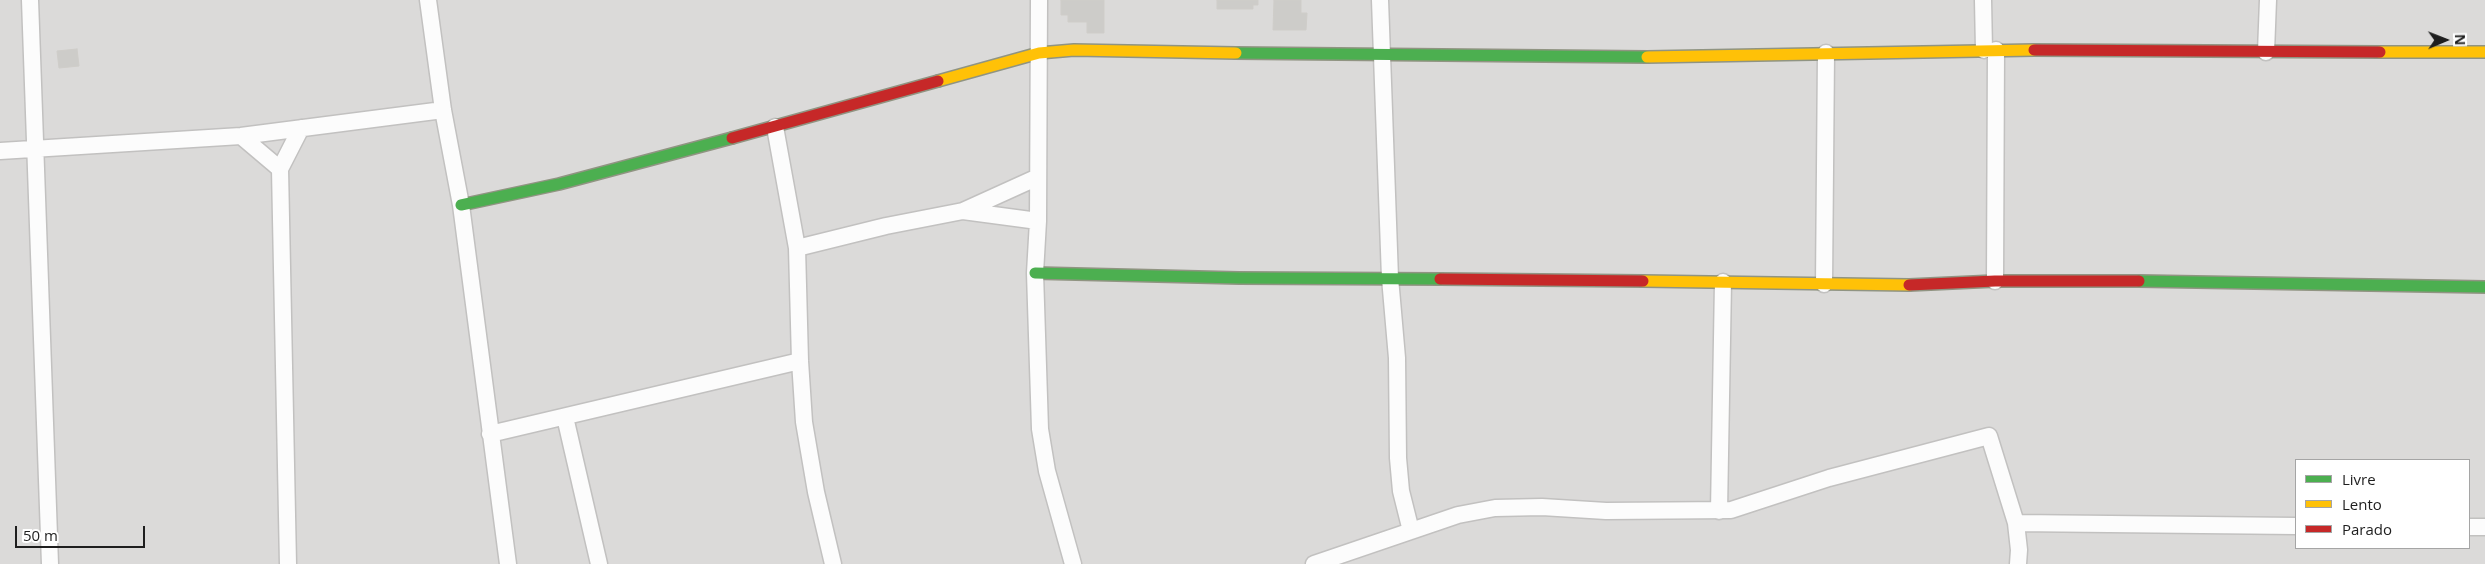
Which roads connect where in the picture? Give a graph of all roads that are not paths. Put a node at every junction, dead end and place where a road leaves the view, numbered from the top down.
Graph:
1 (30, 0) edge
2 (428, 0) edge
3 (1039, 0) edge
4 (1380, 0) edge
5 (1983, 0) edge
6 (2268, 0) edge
7 (1990, 50) junction
8 (2266, 52) junction
9 (2485, 52) edge
10 (1039, 53) junction
11 (1826, 53) junction
12 (1381, 55) junction
13 (443, 110) junction
14 (775, 127) junction
15 (301, 128) junction
16 (241, 136) junction
17 (37, 149) junction
18 (0, 151) edge
19 (280, 169) junction
20 (1038, 177) junction
21 (461, 205) junction
22 (962, 211) junction
23 (1038, 221) junction
24 (797, 248) junction
25 (1035, 273) junction
26 (1390, 278) junction
27 (1995, 281) junction
28 (1723, 282) junction
29 (1824, 284) junction
30 (2485, 287) edge
31 (800, 361) junction
32 (565, 417) junction
33 (490, 434) junction
34 (1718, 510) junction
35 (2016, 523) junction
36 (2295, 526) edge
37 (2470, 527) edge
38 (2485, 527) edge
39 (1412, 531) junction
40 (50, 564) edge
41 (288, 564) edge
42 (508, 564) edge
43 (599, 564) edge
44 (833, 564) edge
45 (1073, 564) edge
46 (1314, 564) edge
47 (2018, 564) edge

1 - 17 street
2 - 13 street
3 - 10 street
4 - 12 street
5 - 7 street
6 - 8 street
7 - 8 street
7 - 11 street
7 - 27 street
8 - 9 street
10 - 12 street
10 - 14 street
10 - 20 street
11 - 12 street
11 - 29 street
12 - 26 street
13 - 15 street
13 - 21 street
14 - 21 street
14 - 24 street
15 - 16 street
15 - 19 street
16 - 17 street
16 - 19 street
17 - 18 street
17 - 40 street
19 - 41 street
20 - 22 street
20 - 23 street
21 - 33 street
22 - 23 street
22 - 24 street
23 - 25 street
24 - 31 street
25 - 26 street
25 - 45 street
26 - 28 street
26 - 39 street
27 - 29 street
27 - 30 street
28 - 29 street
28 - 34 street
31 - 32 street
31 - 44 street
32 - 33 street
32 - 43 street
33 - 42 street
34 - 35 street
34 - 39 street
35 - 36 street
35 - 47 street
37 - 38 street
39 - 46 street

